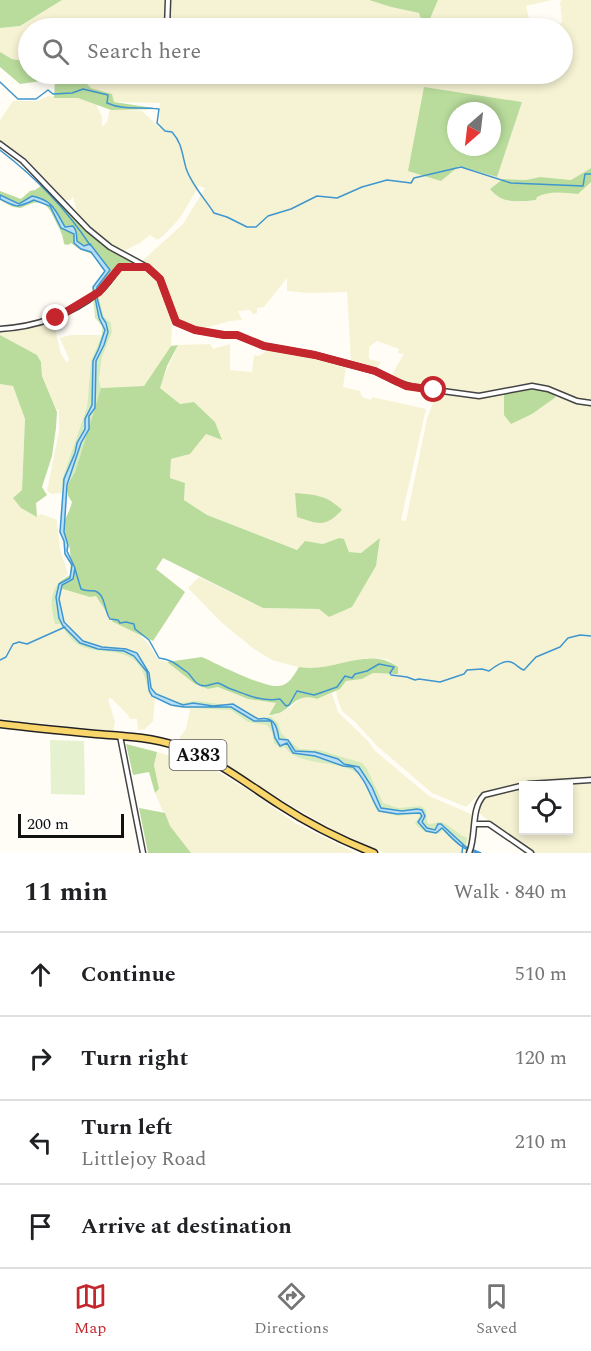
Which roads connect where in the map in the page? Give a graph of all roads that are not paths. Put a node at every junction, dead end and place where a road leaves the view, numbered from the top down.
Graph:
1 (168, 0) edge
2 (167, 18) edge
3 (0, 144) edge
4 (147, 267) junction
5 (0, 329) edge
6 (591, 403) edge
7 (0, 723) edge
8 (120, 736) junction
9 (591, 780) edge
10 (475, 824) junction
11 (143, 853) edge
12 (374, 853) edge
13 (469, 853) edge
14 (531, 853) edge

1 - 2 street
3 - 4 street
4 - 5 street
4 - 6 street
7 - 8 main road, A383
8 - 11 street
8 - 12 main road, A383
9 - 10 street
10 - 13 street
10 - 14 street

